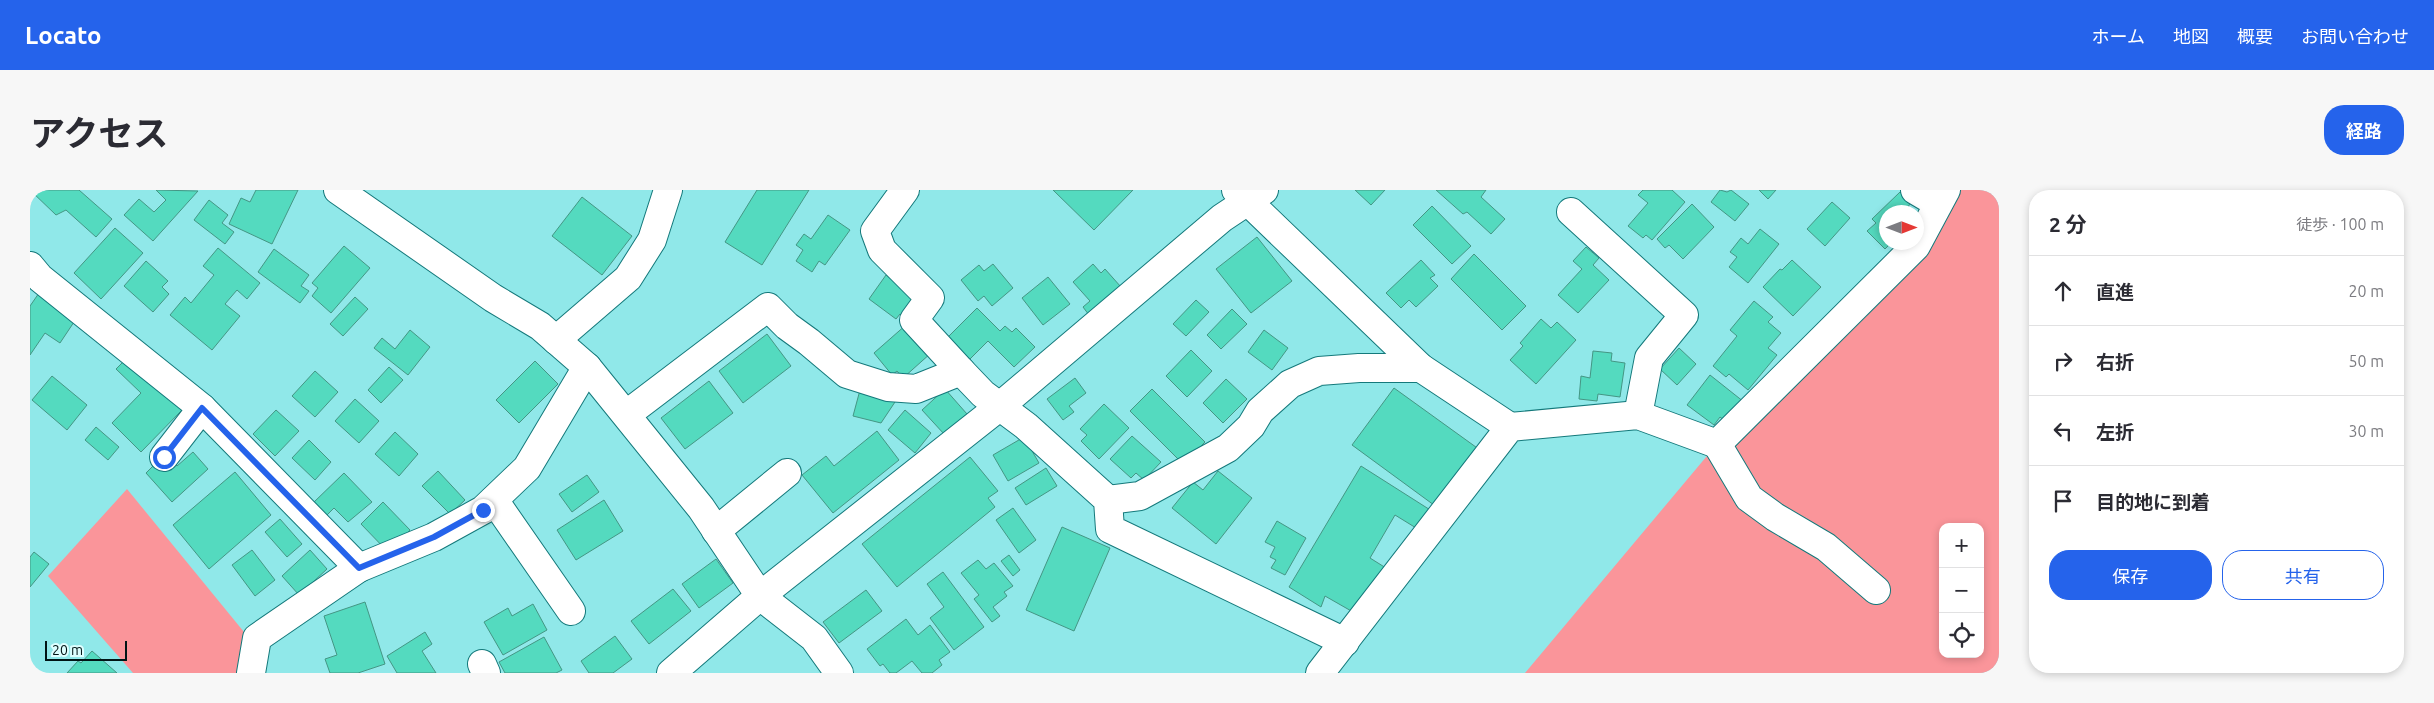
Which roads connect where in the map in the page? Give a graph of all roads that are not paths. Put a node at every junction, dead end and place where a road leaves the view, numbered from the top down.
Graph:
1 (338, 190) edge
2 (668, 190) edge
3 (905, 190) edge
4 (1249, 194) edge
5 (1933, 194) edge
6 (1571, 212) dead end
7 (30, 266) edge
8 (556, 340) junction
9 (587, 367) junction
10 (1421, 368) junction
11 (961, 372) junction
12 (999, 406) junction
13 (202, 408) junction
14 (627, 414) junction
15 (1638, 415) junction
16 (1510, 426) junction
17 (1717, 444) junction
18 (164, 457) dead end
19 (787, 473) dead end
20 (494, 500) junction
21 (1108, 500) junction
22 (716, 531) junction
23 (359, 568) junction
24 (1876, 590) dead end
25 (760, 596) junction
26 (571, 611) dead end
27 (1345, 642) junction
28 (251, 673) edge
29 (671, 673) edge
30 (839, 673) edge
31 (1320, 673) edge

1 - 8 street
2 - 8 street
3 - 11 street
4 - 10 street
4 - 12 street
5 - 17 street
6 - 15 street
7 - 13 street
8 - 9 street
9 - 14 street
9 - 20 street
10 - 16 street
10 - 21 street
11 - 12 street
11 - 14 street
12 - 21 street
12 - 25 street
13 - 18 street
13 - 23 street
14 - 22 street
15 - 16 street
15 - 17 street
16 - 27 street
17 - 24 street
19 - 22 street
20 - 23 street
20 - 26 street
21 - 27 street
22 - 25 street
23 - 28 street
25 - 29 street
25 - 30 street
27 - 31 street

